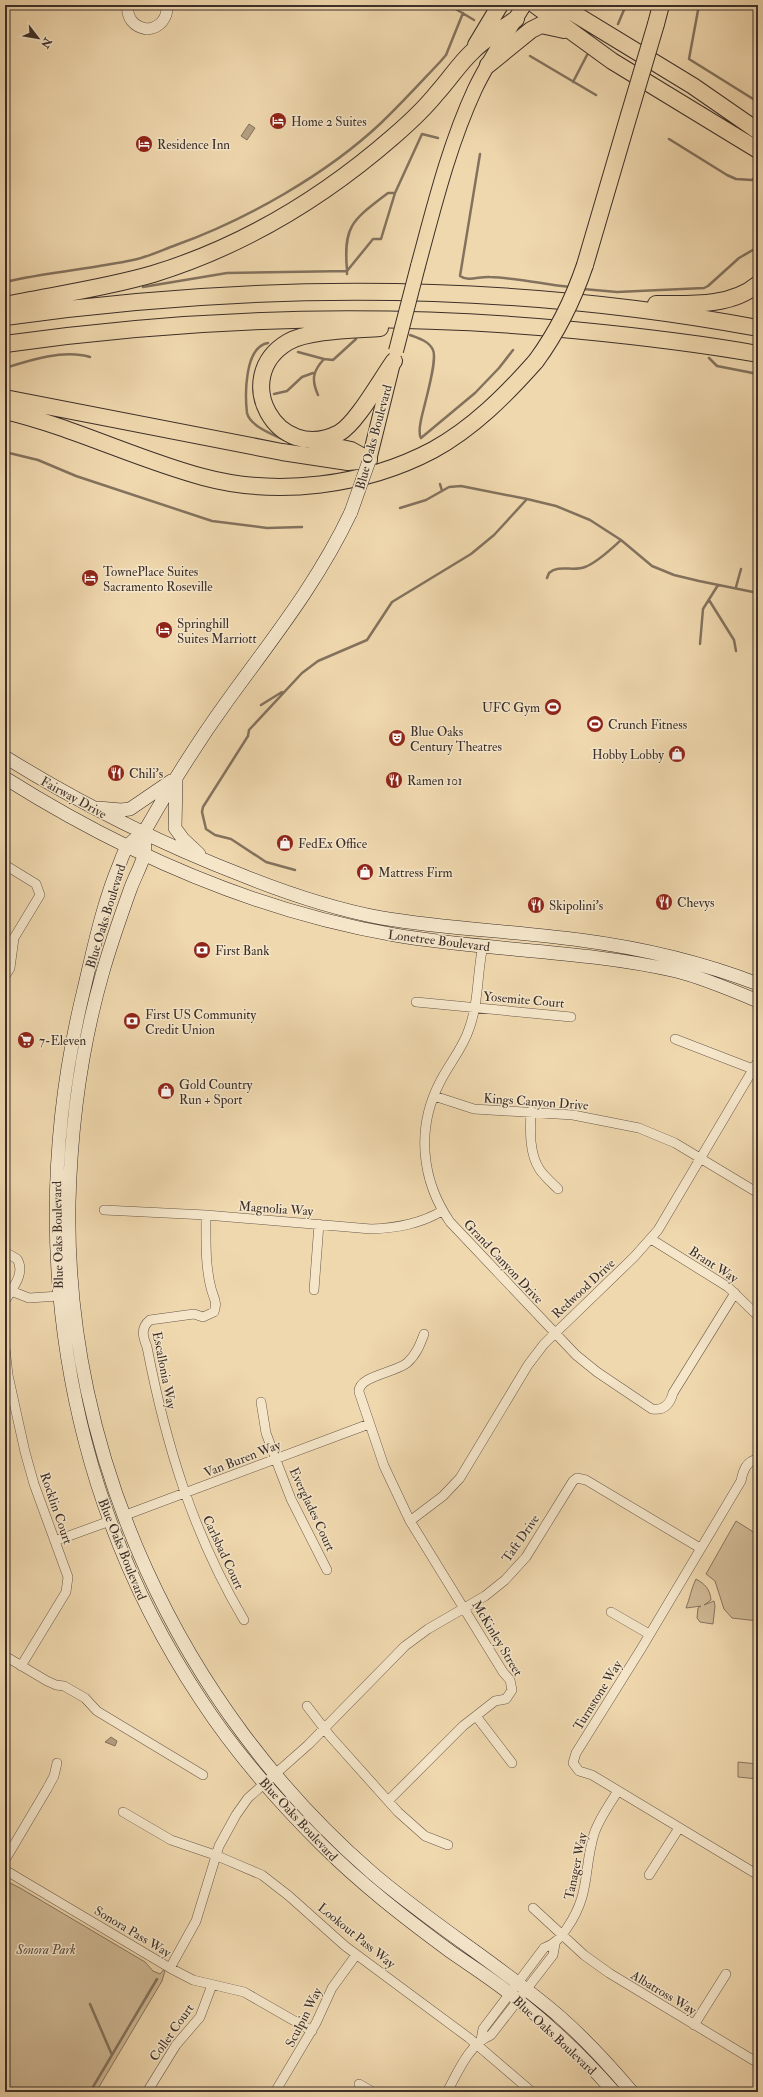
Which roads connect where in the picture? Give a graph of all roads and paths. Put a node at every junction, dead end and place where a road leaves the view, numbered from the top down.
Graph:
1 (128, 5) edge
2 (167, 5) edge
3 (500, 5) edge
4 (524, 5) edge
5 (535, 5) edge
6 (560, 5) edge
7 (661, 5) edge
8 (574, 11) edge
9 (516, 19) junction
10 (573, 33) junction
11 (472, 51) junction
12 (488, 65) junction
13 (758, 131) edge
14 (758, 150) edge
15 (758, 284) edge
16 (596, 303) junction
17 (5, 305) edge
18 (5, 317) edge
19 (483, 323) junction
20 (758, 328) edge
21 (5, 344) edge
22 (758, 354) edge
23 (395, 356) junction
24 (5, 398) edge
25 (5, 411) edge
26 (308, 440) junction
27 (369, 461) junction
28 (5, 757) edge
29 (176, 777) junction
30 (5, 778) edge
31 (93, 808) junction
32 (144, 833) junction
33 (128, 846) junction
34 (145, 854) junction
35 (209, 863) junction
36 (5, 865) edge
37 (483, 931) junction
38 (483, 945) junction
39 (5, 976) edge
40 (758, 984) edge
41 (416, 1002) dead end
42 (758, 1002) edge
43 (475, 1008) junction
44 (571, 1017) dead end
45 (675, 1038) dead end
46 (758, 1061) edge
47 (756, 1070) edge
48 (434, 1096) junction
49 (531, 1111) junction
50 (701, 1159) junction
51 (558, 1189) dead end
52 (758, 1193) edge
53 (104, 1210) dead end
54 (442, 1211) junction
55 (206, 1216) junction
56 (318, 1224) junction
57 (651, 1239) junction
58 (5, 1252) edge
59 (314, 1290) dead end
60 (11, 1291) junction
61 (735, 1293) junction
62 (59, 1296) junction
63 (5, 1301) edge
64 (758, 1316) edge
65 (554, 1333) junction
66 (424, 1334) dead end
67 (5, 1348) edge
68 (261, 1402) dead end
69 (369, 1424) junction
70 (275, 1459) junction
71 (758, 1460) edge
72 (185, 1493) junction
73 (123, 1516) junction
74 (110, 1521) junction
75 (410, 1521) junction
76 (55, 1541) junction
77 (700, 1548) junction
78 (327, 1570) dead end
79 (465, 1608) junction
80 (611, 1612) dead end
81 (244, 1620) dead end
82 (649, 1634) junction
83 (5, 1656) edge
84 (21, 1666) junction
85 (308, 1706) dead end
86 (476, 1716) junction
87 (325, 1729) junction
88 (57, 1763) dead end
89 (512, 1763) dead end
90 (275, 1774) junction
91 (203, 1775) dead end
92 (265, 1783) junction
93 (618, 1791) junction
94 (388, 1801) junction
95 (123, 1812) dead end
96 (679, 1828) junction
97 (448, 1845) dead end
98 (215, 1855) junction
99 (5, 1860) edge
100 (5, 1870) edge
101 (649, 1875) dead end
102 (758, 1875) edge
103 (533, 1908) dead end
104 (562, 1935) junction
105 (356, 1955) junction
106 (170, 1968) junction
107 (726, 1974) dead end
108 (212, 1985) junction
109 (518, 1992) junction
110 (694, 2025) junction
111 (312, 2031) junction
112 (479, 2042) junction
113 (758, 2063) edge
114 (359, 2084) dead end
115 (147, 2092) edge
116 (275, 2092) edge
117 (373, 2092) edge
118 (447, 2092) edge
119 (532, 2092) edge
120 (614, 2092) edge
121 (632, 2092) edge

1 - 2 street
3 - 11 highway
4 - 9 main road, Blue Oaks Boulevard
5 - 10 highway
6 - 8 highway
7 - 25 highway, bridge
8 - 13 highway
9 - 11 highway
9 - 12 main road, Blue Oaks Boulevard
10 - 12 highway
10 - 14 highway
11 - 17 highway
12 - 23 main road, Blue Oaks Boulevard, bridge
15 - 16 highway
16 - 18 highway
16 - 20 highway
19 - 21 highway
19 - 22 highway
19 - 26 highway
23 - 26 highway
23 - 27 main road, Blue Oaks Boulevard
24 - 27 highway
26 - 27 highway
27 - 29 main road, Blue Oaks Boulevard, bridge
28 - 31 main road, Fairway Drive
29 - 31 main road
29 - 32 main road, Blue Oaks Boulevard
29 - 35 main road
30 - 33 main road, Fairway Drive
31 - 32 main road, Fairway Drive
32 - 33 main road, Blue Oaks Boulevard
32 - 34 main road, Blue Oaks Boulevard
32 - 35 main road, Lonetree Boulevard
33 - 34 main road, Lonetree Boulevard
33 - 62 main road, Blue Oaks Boulevard
34 - 38 main road, Lonetree Boulevard
34 - 73 main road, Blue Oaks Boulevard
35 - 37 main road, Lonetree Boulevard
36 - 39 street
37 - 38 main road
37 - 40 main road, Lonetree Boulevard
38 - 42 main road, Lonetree Boulevard
38 - 43 street, Grand Canyon Drive
41 - 43 street, Yosemite Court
43 - 44 street, Yosemite Court
43 - 48 street, Grand Canyon Drive
45 - 47 street
46 - 47 street, Redwood Drive
47 - 50 street, Redwood Drive
48 - 49 street, Kings Canyon Drive
48 - 54 street, Grand Canyon Drive
49 - 50 street, Kings Canyon Drive
49 - 51 street
50 - 52 street, Kings Canyon Drive
50 - 57 street, Redwood Drive
53 - 55 street, Magnolia Way
54 - 56 street, Magnolia Way
54 - 65 street, Grand Canyon Drive
55 - 56 street, Magnolia Way
55 - 72 street, Escallonia Way
56 - 59 street
57 - 61 street, Brant Way
57 - 65 street, Redwood Drive
58 - 60 street
60 - 62 street
60 - 63 street
61 - 64 street, Brant Way
61 - 65 street, Grand Canyon Drive
62 - 74 main road, Blue Oaks Boulevard
65 - 75 street, Redwood Drive
66 - 69 street, McKinley Street
67 - 76 street, Rocklin Court
68 - 70 street, Everglades Court
69 - 70 street, Van Buren Way
69 - 75 street, McKinley Street
70 - 72 street, Van Buren Way
70 - 78 street, Everglades Court
71 - 77 street, Turnstone Way
72 - 73 street, Van Buren Way
72 - 81 street, Carlsbad Court
73 - 74 main road
73 - 90 main road, Blue Oaks Boulevard
74 - 76 street
74 - 92 main road, Blue Oaks Boulevard
75 - 79 street, McKinley Street
76 - 84 street, Rocklin Court
77 - 79 street, Taft Drive
77 - 82 street, Turnstone Way
79 - 86 street, McKinley Street
79 - 87 street, Taft Drive
80 - 82 street
82 - 93 street, Turnstone Way
83 - 84 street
84 - 91 street
85 - 87 street
86 - 89 street
86 - 94 street, McKinley Street
87 - 90 street, Taft Drive
87 - 94 street
88 - 99 street
90 - 92 street, Taft Drive
90 - 109 main road, Blue Oaks Boulevard
92 - 98 street, Sonora Pass Way
92 - 109 main road, Blue Oaks Boulevard
93 - 96 street, Turnstone Way
93 - 104 street, Tanager Way
94 - 97 street
95 - 98 street, Lookout Pass Way
96 - 101 street
96 - 102 street, Turnstone Way
98 - 105 street, Lookout Pass Way
98 - 106 street, Sonora Pass Way
100 - 106 street, Sonora Pass Way
103 - 104 street, Albatross Way
104 - 109 street, Tanager Way
104 - 110 street, Albatross Way
105 - 111 street, Sculpin Way
105 - 112 street, Lookout Pass Way
106 - 108 street
107 - 110 street
108 - 111 street
108 - 115 street, Collet Court
109 - 112 street, Tanager Way
109 - 120 main road, Blue Oaks Boulevard
109 - 121 main road, Blue Oaks Boulevard
110 - 113 street, Albatross Way
111 - 116 street, Sculpin Way
112 - 118 street, Tanager Way
112 - 119 street, Lookout Pass Way
114 - 117 street

